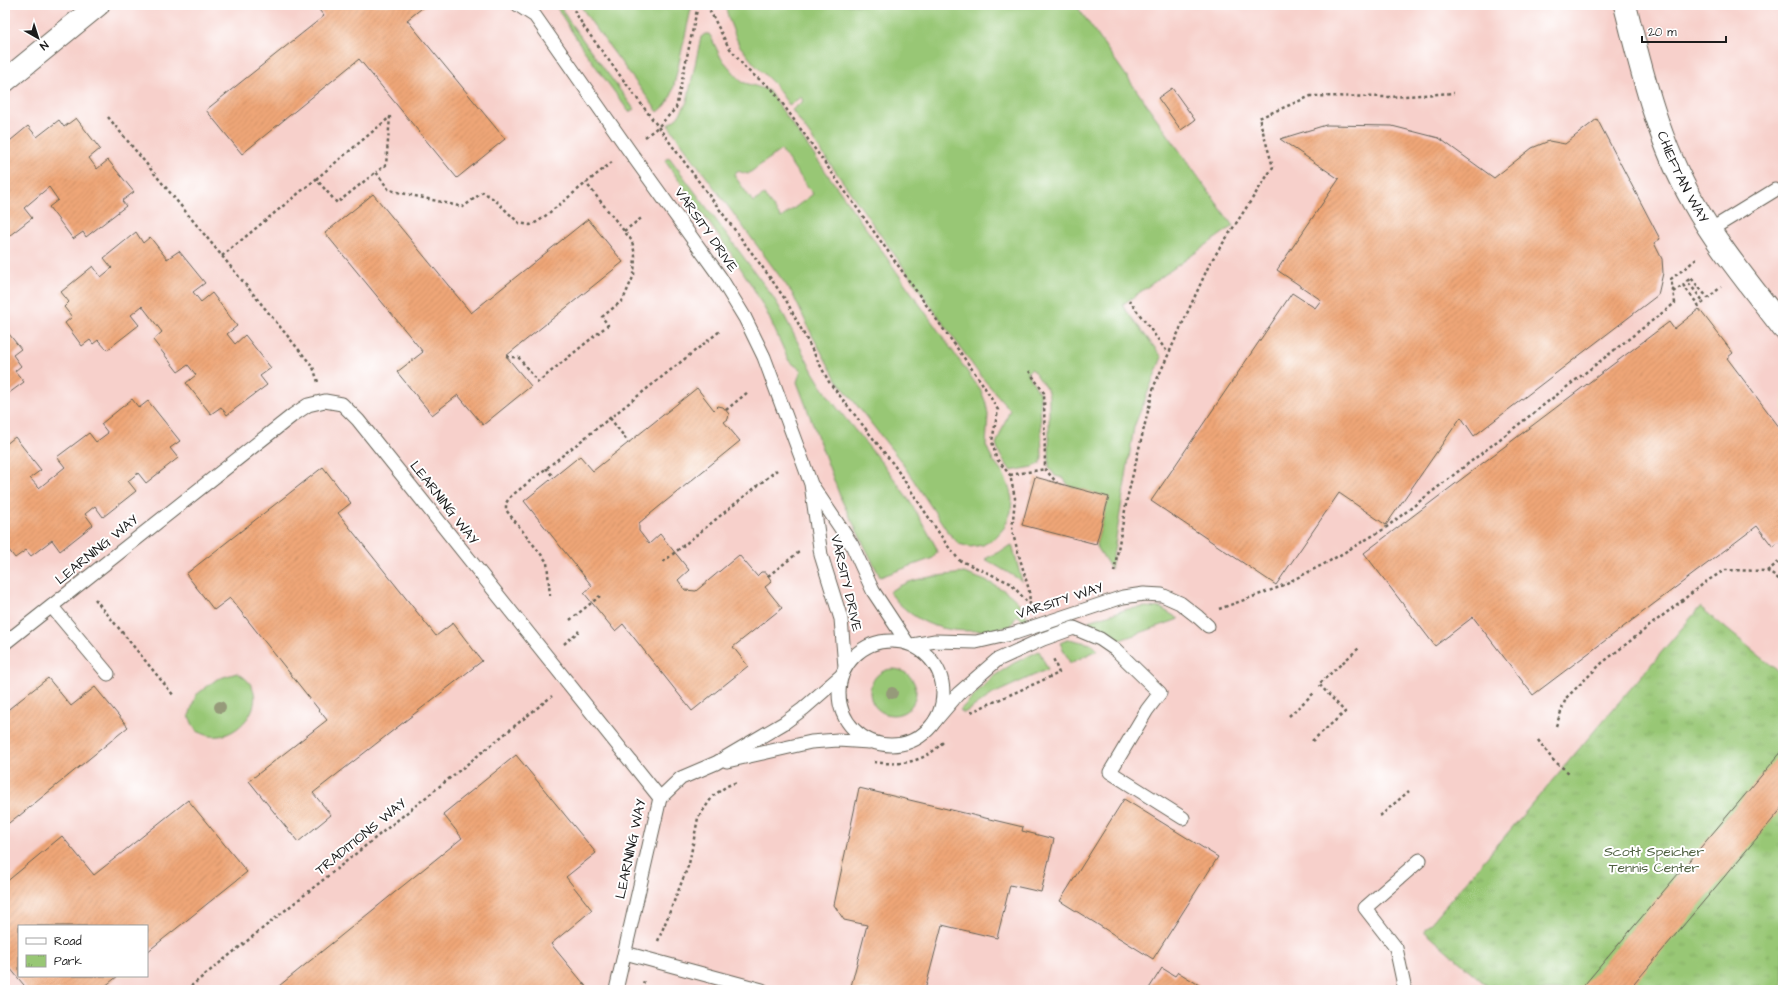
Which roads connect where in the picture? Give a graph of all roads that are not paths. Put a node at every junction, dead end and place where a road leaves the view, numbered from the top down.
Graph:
1 (98, 5) edge
2 (518, 5) edge
3 (1624, 5) edge
4 (534, 10) edge
5 (5, 81) edge
6 (1775, 190) dead end
7 (1710, 230) junction
8 (1783, 328) edge
9 (811, 484) junction
10 (52, 607) junction
11 (1208, 626) dead end
12 (5, 643) edge
13 (910, 643) junction
14 (844, 671) junction
15 (108, 674) dead end
16 (935, 721) junction
17 (875, 742) junction
18 (716, 763) junction
19 (660, 798) junction
20 (1183, 818) dead end
21 (1420, 860) dead end
22 (624, 953) junction
23 (616, 990) edge
24 (762, 990) edge
25 (1405, 990) edge

1 - 5 street
2 - 4 lane, VARSITY DRIVE
3 - 7 street, CHIEFTAN WAY
4 - 9 lane, VARSITY DRIVE
6 - 7 lane
7 - 8 street, CHIEFTAN WAY
9 - 13 lane, VARSITY DRIVE
9 - 14 lane, VARSITY DRIVE
10 - 12 lane, LEARNING WAY
10 - 15 lane
10 - 19 lane, LEARNING WAY
11 - 13 lane, VARSITY WAY
13 - 14 lane
13 - 16 lane
14 - 17 lane
14 - 18 lane
16 - 17 lane
16 - 20 lane
17 - 18 lane
18 - 19 lane
19 - 22 lane, LEARNING WAY
21 - 25 lane
22 - 23 lane, LEARNING WAY
22 - 24 lane

